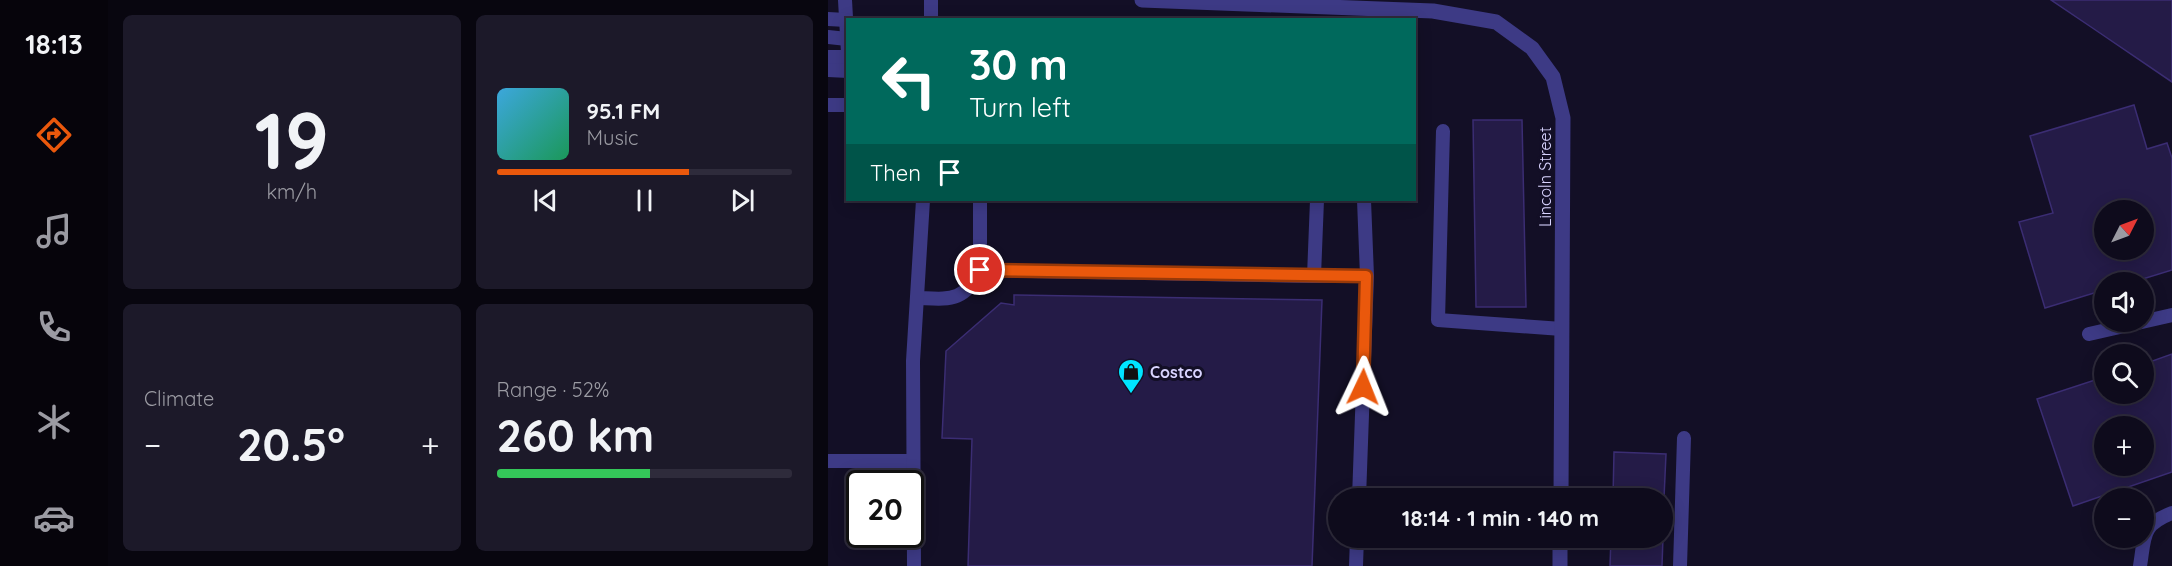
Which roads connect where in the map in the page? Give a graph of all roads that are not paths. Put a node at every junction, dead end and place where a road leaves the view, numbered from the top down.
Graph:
1 (845, 0) edge
2 (931, 0) edge
3 (1142, 0) edge
4 (1359, 14) edge
5 (931, 18) edge
6 (828, 19) edge
7 (846, 20) joint
8 (828, 38) edge
9 (846, 39) edge
10 (828, 57) edge
11 (846, 57) edge
12 (828, 70) edge
13 (846, 71) edge
14 (828, 105) edge
15 (846, 105) edge
16 (1443, 131) dead end
17 (923, 201) edge
18 (981, 201) edge
19 (1317, 201) edge
20 (1364, 201) edge
21 (980, 270) junction
22 (1314, 276) junction
23 (1366, 276) junction
24 (917, 298) junction
25 (2172, 315) edge
26 (1562, 329) junction
27 (2089, 334) dead end
28 (1684, 438) dead end
29 (828, 461) edge
30 (913, 461) junction
31 (1359, 488) edge
32 (1561, 488) edge
33 (2172, 513) edge
34 (1357, 548) edge
35 (1560, 548) edge
36 (914, 566) edge
37 (1356, 566) edge
38 (1560, 566) edge
39 (1680, 566) edge
40 (2140, 566) edge

1 - 7 lane
2 - 5 lane
3 - 4 street, Lincoln Street
4 - 26 street, Lincoln Street
6 - 7 lane
8 - 9 lane
10 - 11 lane
12 - 13 lane
14 - 15 lane
16 - 26 lane
17 - 24 lane
18 - 21 lane
19 - 22 lane
20 - 23 lane
21 - 22 lane
21 - 24 lane
22 - 23 lane
23 - 31 lane
24 - 30 lane
25 - 27 lane
26 - 32 street, Lincoln Street
28 - 39 lane
29 - 30 lane
30 - 36 lane
33 - 40 lane
34 - 37 lane
35 - 38 street

